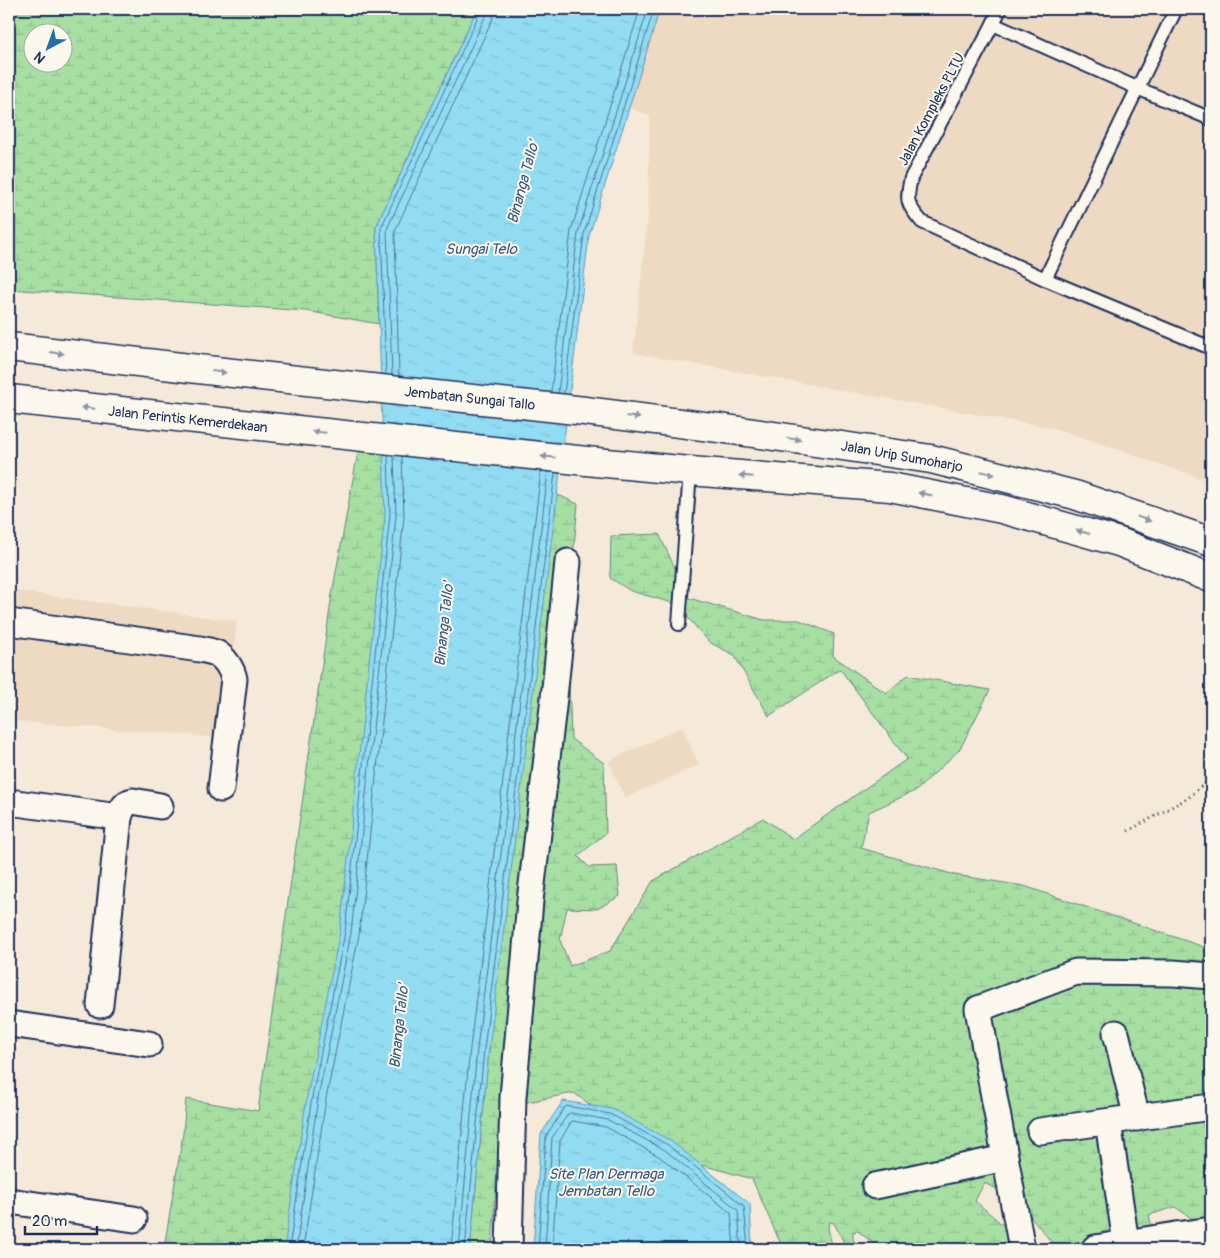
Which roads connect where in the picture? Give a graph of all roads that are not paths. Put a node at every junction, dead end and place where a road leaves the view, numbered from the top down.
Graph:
1 (1000, 9) edge
2 (1176, 9) edge
3 (993, 24) junction
4 (1137, 88) junction
5 (1211, 119) edge
6 (1045, 279) junction
7 (9, 347) edge
8 (1211, 348) edge
9 (9, 399) edge
10 (585, 411) joint
11 (690, 471) junction
12 (1211, 542) edge
13 (568, 562) dead end
14 (1211, 578) edge
15 (9, 622) edge
16 (680, 624) dead end
17 (221, 789) dead end
18 (9, 802) edge
19 (160, 806) dead end
20 (119, 817) junction
21 (1211, 976) edge
22 (100, 1005) dead end
23 (9, 1024) edge
24 (1116, 1032) dead end
25 (149, 1044) dead end
26 (1211, 1107) edge
27 (1137, 1118) junction
28 (1108, 1122) junction
29 (1040, 1131) dead end
30 (1005, 1158) junction
31 (875, 1186) dead end
32 (9, 1200) edge
33 (134, 1219) dead end
34 (1211, 1230) edge
35 (1176, 1242) edge
36 (1126, 1243) junction
37 (1095, 1248) edge
38 (509, 1249) edge
39 (1022, 1249) edge

1 - 3 lane, Jalan Kompleks PLTU
2 - 4 lane
3 - 4 lane
3 - 6 lane, Jalan Kompleks PLTU
4 - 5 lane
4 - 6 lane
6 - 8 lane, Jalan Kompleks PLTU
7 -> 10 highway, Jembatan Sungai Tallo
11 -> 9 highway, Jalan Perintis Kemerdekaan
10 -> 12 highway, Jalan Urip Sumoharjo
14 -> 11 highway
11 - 16 lane
13 - 38 street
15 - 17 street
18 - 20 street
19 - 20 street
20 - 22 street
21 - 30 street
23 - 25 street
24 - 27 street
26 - 27 street
27 - 28 street
28 - 29 street
28 - 36 street
30 - 31 street
30 - 39 street
32 - 33 street
34 - 35 street
35 - 36 street
36 - 37 street

